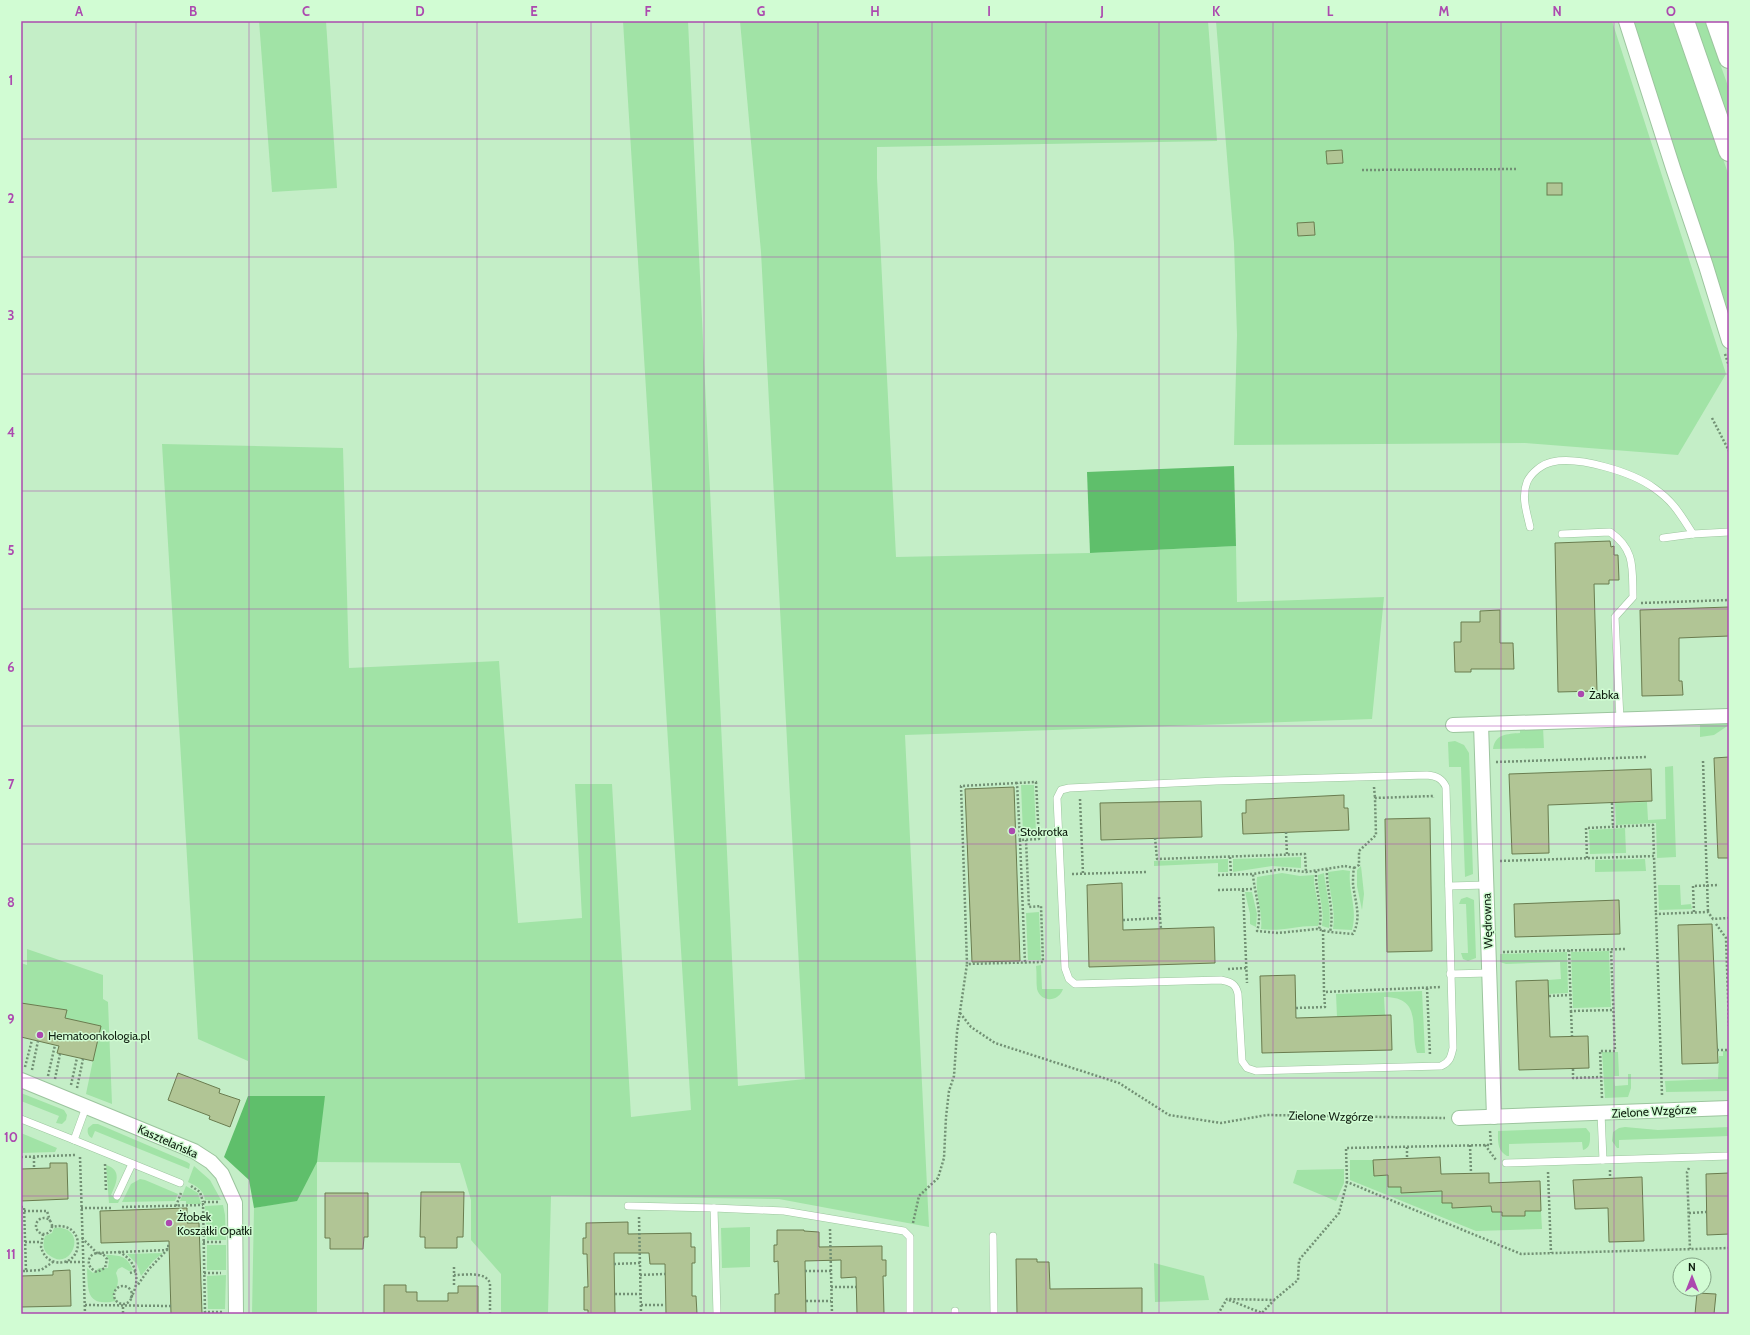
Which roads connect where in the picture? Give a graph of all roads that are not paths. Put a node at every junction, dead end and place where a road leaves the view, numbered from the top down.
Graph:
1 (1626, 21) edge
2 (1684, 21) edge
3 (1716, 21) edge
4 (1729, 58) edge
5 (1729, 151) edge
6 (1729, 341) edge
7 (1530, 527) dead end
8 (1729, 532) edge
9 (1562, 534) dead end
10 (1693, 534) junction
11 (1663, 538) dead end
12 (1729, 716) edge
13 (1620, 719) junction
14 (1480, 724) junction
15 (1453, 725) dead end
16 (1486, 884) junction
17 (1449, 886) junction
18 (1489, 973) junction
19 (1450, 974) junction
20 (25, 1075) edge
21 (86, 1106) junction
22 (1602, 1108) junction
23 (1729, 1108) edge
24 (1459, 1118) road end
25 (21, 1119) edge
26 (1492, 1123) junction
27 (74, 1140) junction
28 (1729, 1156) edge
29 (1603, 1160) junction
30 (1506, 1163) dead end
31 (132, 1164) junction
32 (180, 1183) dead end
33 (117, 1196) dead end
34 (628, 1206) dead end
35 (714, 1208) junction
36 (993, 1236) dead end
37 (232, 1313) edge
38 (717, 1314) edge
39 (910, 1314) edge
40 (994, 1314) edge

1 - 6 street
2 - 5 main road
3 - 4 main road
7 - 10 lane
8 - 10 lane
9 - 13 lane
10 - 11 lane
12 - 13 street
13 - 14 street
14 - 15 street
14 - 16 street, Wędrowna
16 - 17 lane
16 - 18 street, Wędrowna
17 - 19 lane
17 - 19 lane
18 - 19 lane
18 - 26 street, Wędrowna
20 - 21 street, Kasztelańska
21 - 27 lane
21 - 37 street, Kasztelańska
22 - 23 street, Zielone Wzgórze
22 - 26 street, Zielone Wzgórze
22 - 29 lane
24 - 26 street, Zielone Wzgórze
25 - 27 lane
27 - 31 lane
28 - 29 lane
29 - 30 lane
31 - 32 lane
31 - 33 lane
34 - 35 lane
35 - 38 lane
35 - 39 lane
36 - 40 lane

